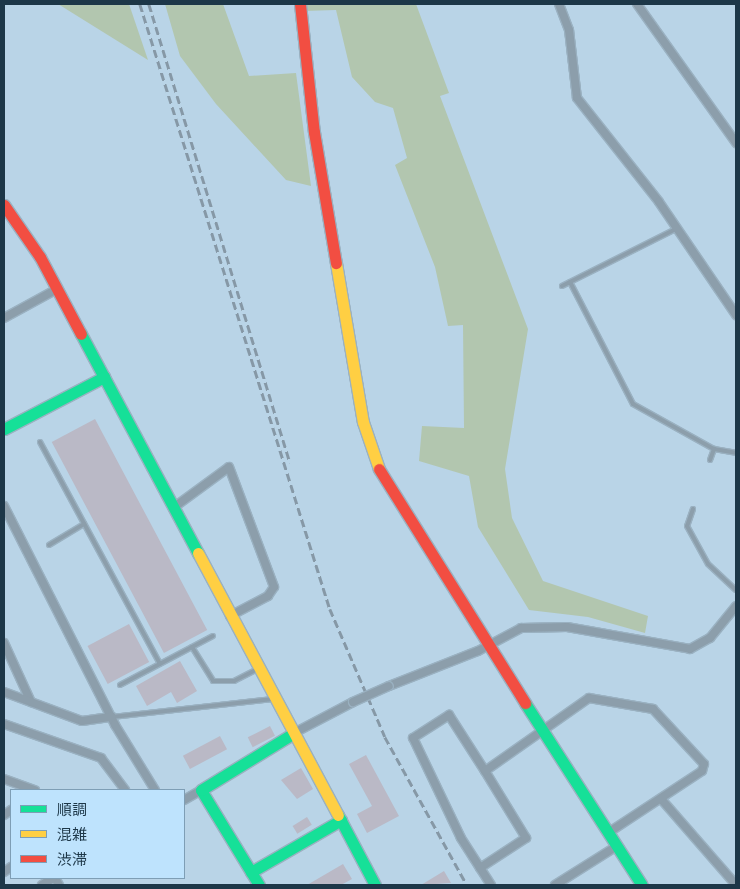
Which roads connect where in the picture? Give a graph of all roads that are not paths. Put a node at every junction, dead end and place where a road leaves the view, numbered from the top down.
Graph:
1 (300, 4) edge
2 (559, 4) edge
3 (637, 4) edge
4 (736, 143) edge
5 (4, 205) edge
6 (678, 228) junction
7 (570, 282) junction
8 (562, 286) dead end
9 (57, 289) junction
10 (733, 303) edge
11 (736, 315) edge
12 (4, 318) edge
13 (104, 378) junction
14 (4, 429) edge
15 (40, 442) dead end
16 (714, 449) junction
17 (736, 453) edge
18 (710, 460) dead end
19 (4, 506) edge
20 (173, 508) junction
21 (693, 509) dead end
22 (84, 524) junction
23 (49, 545) dead end
24 (736, 590) edge
25 (736, 606) edge
26 (230, 616) junction
27 (212, 636) dead end
28 (4, 643) edge
29 (488, 646) junction
30 (192, 647) junction
31 (160, 664) junction
32 (258, 669) junction
33 (120, 685) dead end
34 (4, 692) edge
35 (275, 698) junction
36 (31, 702) junction
37 (112, 717) junction
38 (4, 724) edge
39 (541, 731) junction
40 (294, 733) junction
41 (485, 771) junction
42 (4, 779) edge
43 (23, 788) edge
44 (124, 789) edge
45 (154, 789) edge
46 (201, 790) junction
47 (185, 799) edge
48 (661, 799) junction
49 (340, 820) junction
50 (608, 833) junction
51 (617, 846) junction
52 (480, 868) junction
53 (251, 872) junction
54 (259, 885) edge
55 (375, 885) edge
56 (491, 885) edge
57 (555, 885) edge
58 (642, 885) edge
59 (736, 885) edge

1 - 29 street
2 - 6 street
3 - 4 street
5 - 9 street
6 - 7 lane
6 - 10 street
7 - 8 lane
7 - 16 lane
9 - 12 street
9 - 13 street
10 - 11 street
13 - 14 street
13 - 20 street
15 - 22 lane
16 - 17 lane
16 - 18 lane
19 - 37 street
20 - 26 street
20 - 26 street
21 - 24 lane
22 - 23 lane
22 - 31 lane
25 - 29 street
26 - 32 street
27 - 30 lane
28 - 36 street
29 - 39 street
29 - 40 street, bridge
30 - 31 lane
30 - 32 lane
31 - 33 lane
32 - 35 street
34 - 36 street
35 - 37 lane
35 - 40 street
36 - 37 street
37 - 45 street
38 - 44 street
39 - 41 street
39 - 48 street
39 - 50 street
40 - 46 street
40 - 49 street
41 - 52 street
41 - 52 street
42 - 43 street
46 - 47 street
46 - 53 street
48 - 50 street
48 - 59 street
49 - 53 street
49 - 55 street
50 - 51 street
51 - 57 street
51 - 58 street
52 - 56 street
53 - 54 street

